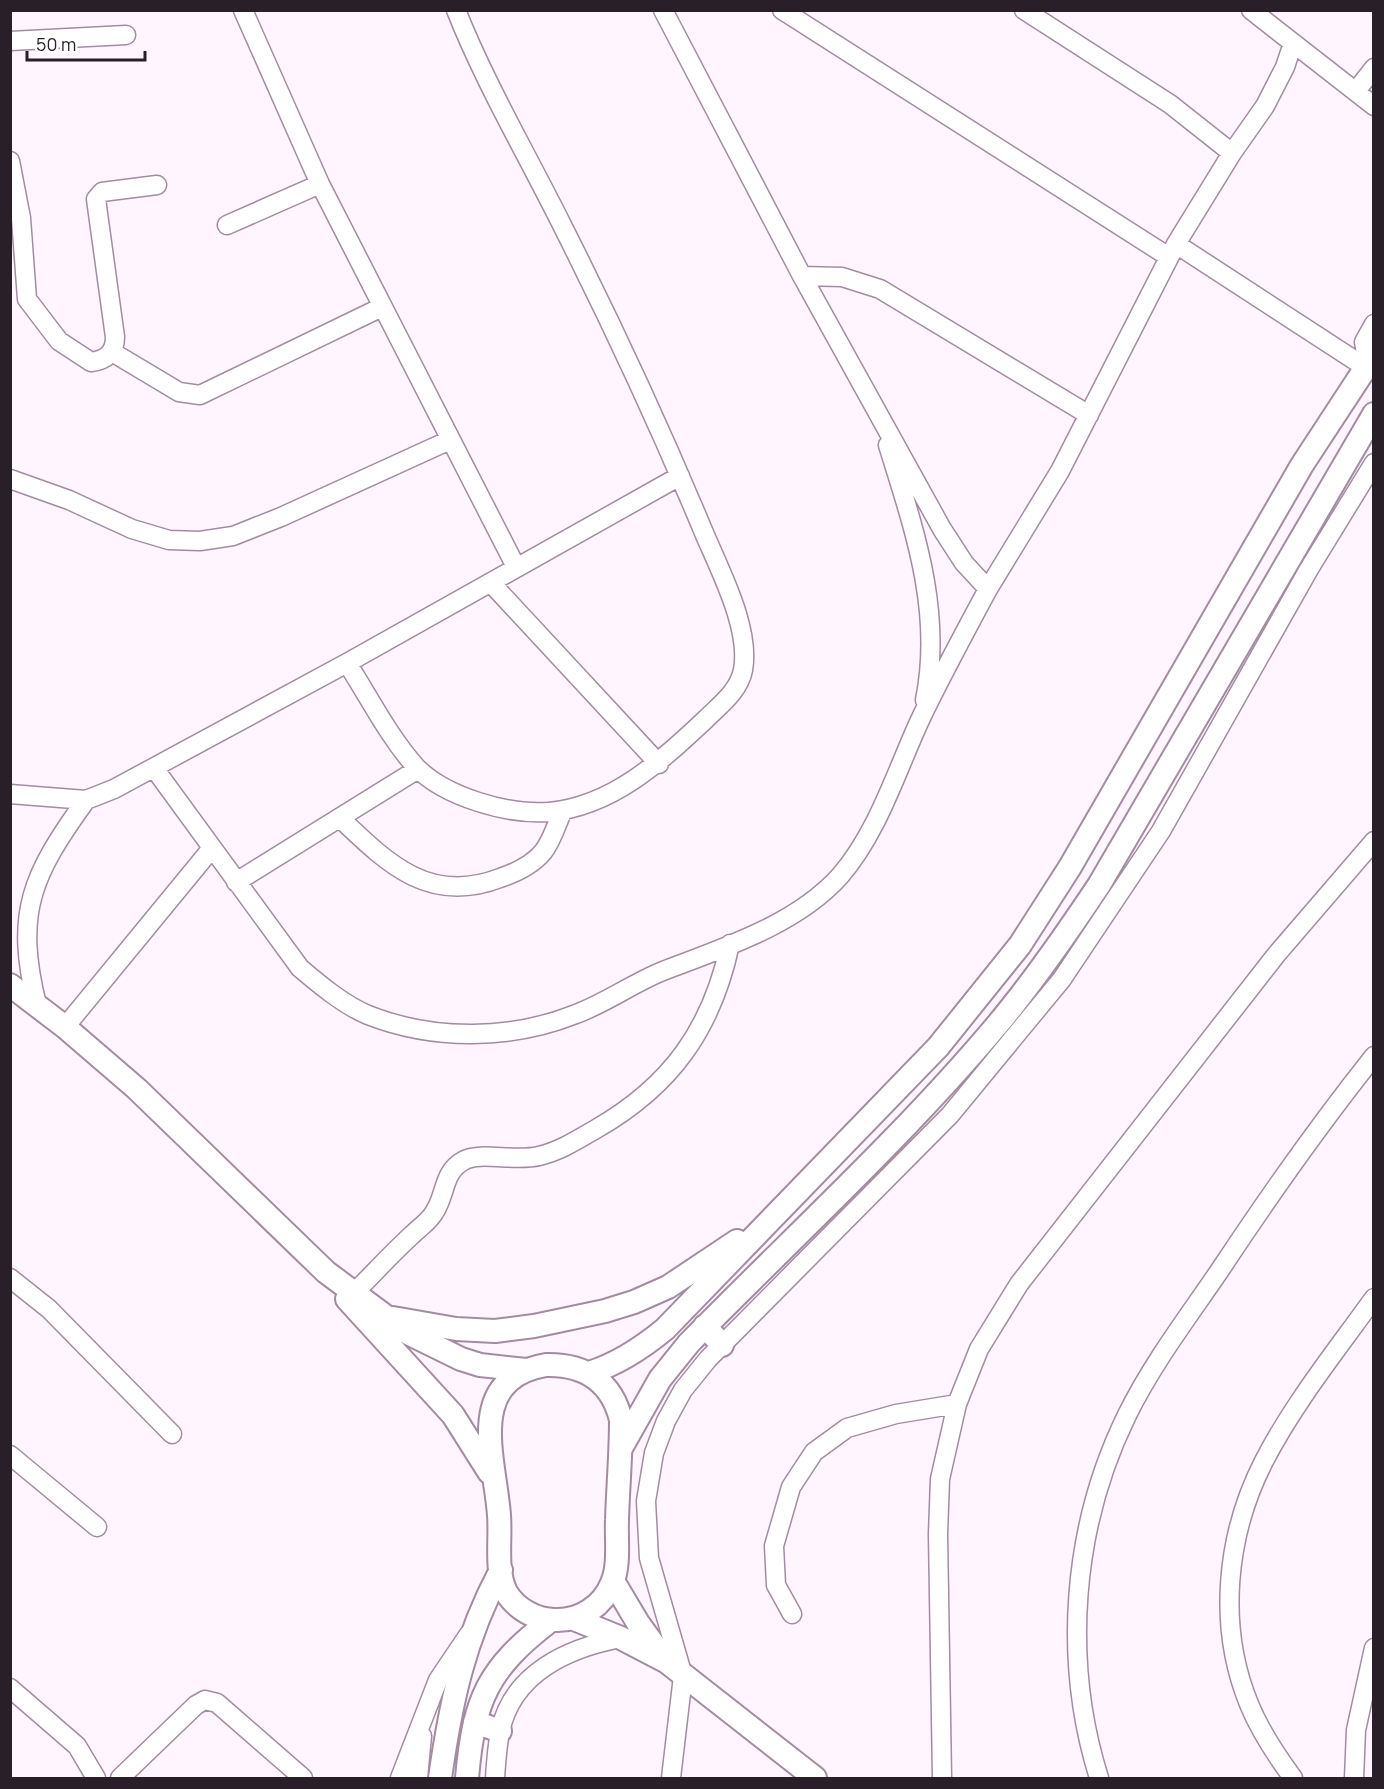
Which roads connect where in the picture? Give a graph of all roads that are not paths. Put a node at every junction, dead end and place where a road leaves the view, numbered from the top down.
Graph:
1 (243, 10) edge
2 (456, 10) edge
3 (663, 10) edge
4 (678, 10) edge
5 (782, 10) edge
6 (1024, 10) edge
7 (1251, 10) edge
8 (126, 35) dead end
9 (675, 37) junction
10 (10, 41) edge
11 (1293, 43) junction
12 (1374, 68) edge
13 (1356, 91) junction
14 (1374, 106) edge
15 (1232, 153) junction
16 (10, 161) edge
17 (320, 184) junction
18 (157, 185) dead end
19 (227, 225) dead end
20 (1172, 251) junction
21 (802, 276) junction
22 (382, 307) junction
23 (1374, 324) edge
24 (112, 352) junction
25 (1369, 362) edge
26 (877, 412) junction
27 (1374, 414) edge
28 (1089, 415) junction
29 (450, 440) junction
30 (1374, 463) edge
31 (680, 476) junction
32 (10, 479) edge
33 (516, 567) junction
34 (491, 583) junction
35 (988, 589) junction
36 (347, 663) junction
37 (921, 719) junction
38 (658, 764) junction
39 (154, 768) junction
40 (418, 769) junction
41 (10, 794) edge
42 (86, 800) junction
43 (563, 810) junction
44 (340, 819) junction
45 (1374, 841) edge
46 (212, 848) junction
47 (236, 882) junction
48 (730, 944) junction
49 (10, 985) edge
50 (37, 1005) junction
51 (65, 1027) junction
52 (1374, 1056) edge
53 (776, 1215) junction
54 (326, 1272) junction
55 (10, 1278) edge
56 (355, 1292) junction
57 (1374, 1298) edge
58 (387, 1317) junction
59 (705, 1326) junction
60 (722, 1345) junction
61 (526, 1370) junction
62 (589, 1373) junction
63 (957, 1404) junction
64 (172, 1434) dead end
65 (621, 1448) junction
66 (10, 1455) edge
67 (498, 1496) junction
68 (97, 1527) dead end
69 (501, 1570) junction
70 (614, 1581) junction
71 (792, 1614) dead end
72 (562, 1619) junction
73 (472, 1630) junction
74 (621, 1638) junction
75 (1374, 1648) edge
76 (675, 1669) junction
77 (10, 1688) edge
78 (426, 1705) junction
79 (475, 1722) junction
80 (500, 1731) junction
81 (96, 1779) edge
82 (120, 1779) edge
83 (303, 1779) edge
84 (400, 1779) edge
85 (418, 1779) edge
86 (440, 1779) edge
87 (467, 1779) edge
88 (495, 1779) edge
89 (670, 1779) edge
90 (815, 1779) edge
91 (942, 1779) edge
92 (1098, 1779) edge
93 (1293, 1779) edge
94 (1354, 1779) edge

1 - 17 street
2 - 31 street
3 - 9 street
4 - 9 street
5 - 20 street
6 - 15 street
7 - 11 street
8 - 10 street
9 - 21 street
11 - 13 street
11 - 15 street
12 - 13 street
13 - 14 street
15 - 20 street
16 - 24 street
17 - 19 street
17 - 22 street
18 - 24 street
20 - 25 street
20 - 28 street
21 - 26 street
21 - 28 street
22 - 24 street
22 - 29 street
23 - 25 street
25 - 53 street
26 - 35 street
26 - 37 street
27 - 59 street
28 - 35 street
29 - 32 street
29 - 33 street
30 - 60 street
31 - 33 street
31 - 38 street
33 - 34 street
34 - 36 street
34 - 38 street
35 - 37 street
36 - 39 street
36 - 40 street
37 - 48 street
38 - 43 street
39 - 42 street
39 - 46 street
40 - 43 street
40 - 44 street
41 - 42 street
42 - 50 street
43 - 44 street
44 - 47 street
45 - 63 street
46 - 47 street
46 - 51 street
47 - 48 street
48 - 56 street
49 - 50 street
50 - 51 street
51 - 54 street
52 - 92 street
53 - 58 street
53 - 62 street
54 - 56 street
54 - 67 street
55 - 64 street
56 - 58 street
57 - 93 street
58 - 61 street
59 - 60 street
59 - 65 street
60 - 76 street
61 - 62 street
61 - 67 street
62 - 65 street
63 - 71 street
63 - 91 street
65 - 70 street
66 - 68 street
67 - 69 street
69 - 72 street
69 - 73 street
70 - 72 street
70 - 76 street
72 - 74 street
72 - 79 street
73 - 78 street
73 - 86 street
74 - 76 street
74 - 80 street
75 - 94 street
76 - 89 street
76 - 90 street
77 - 81 street
78 - 84 street
78 - 85 street
79 - 80 street
79 - 87 street
80 - 88 street
82 - 83 street

